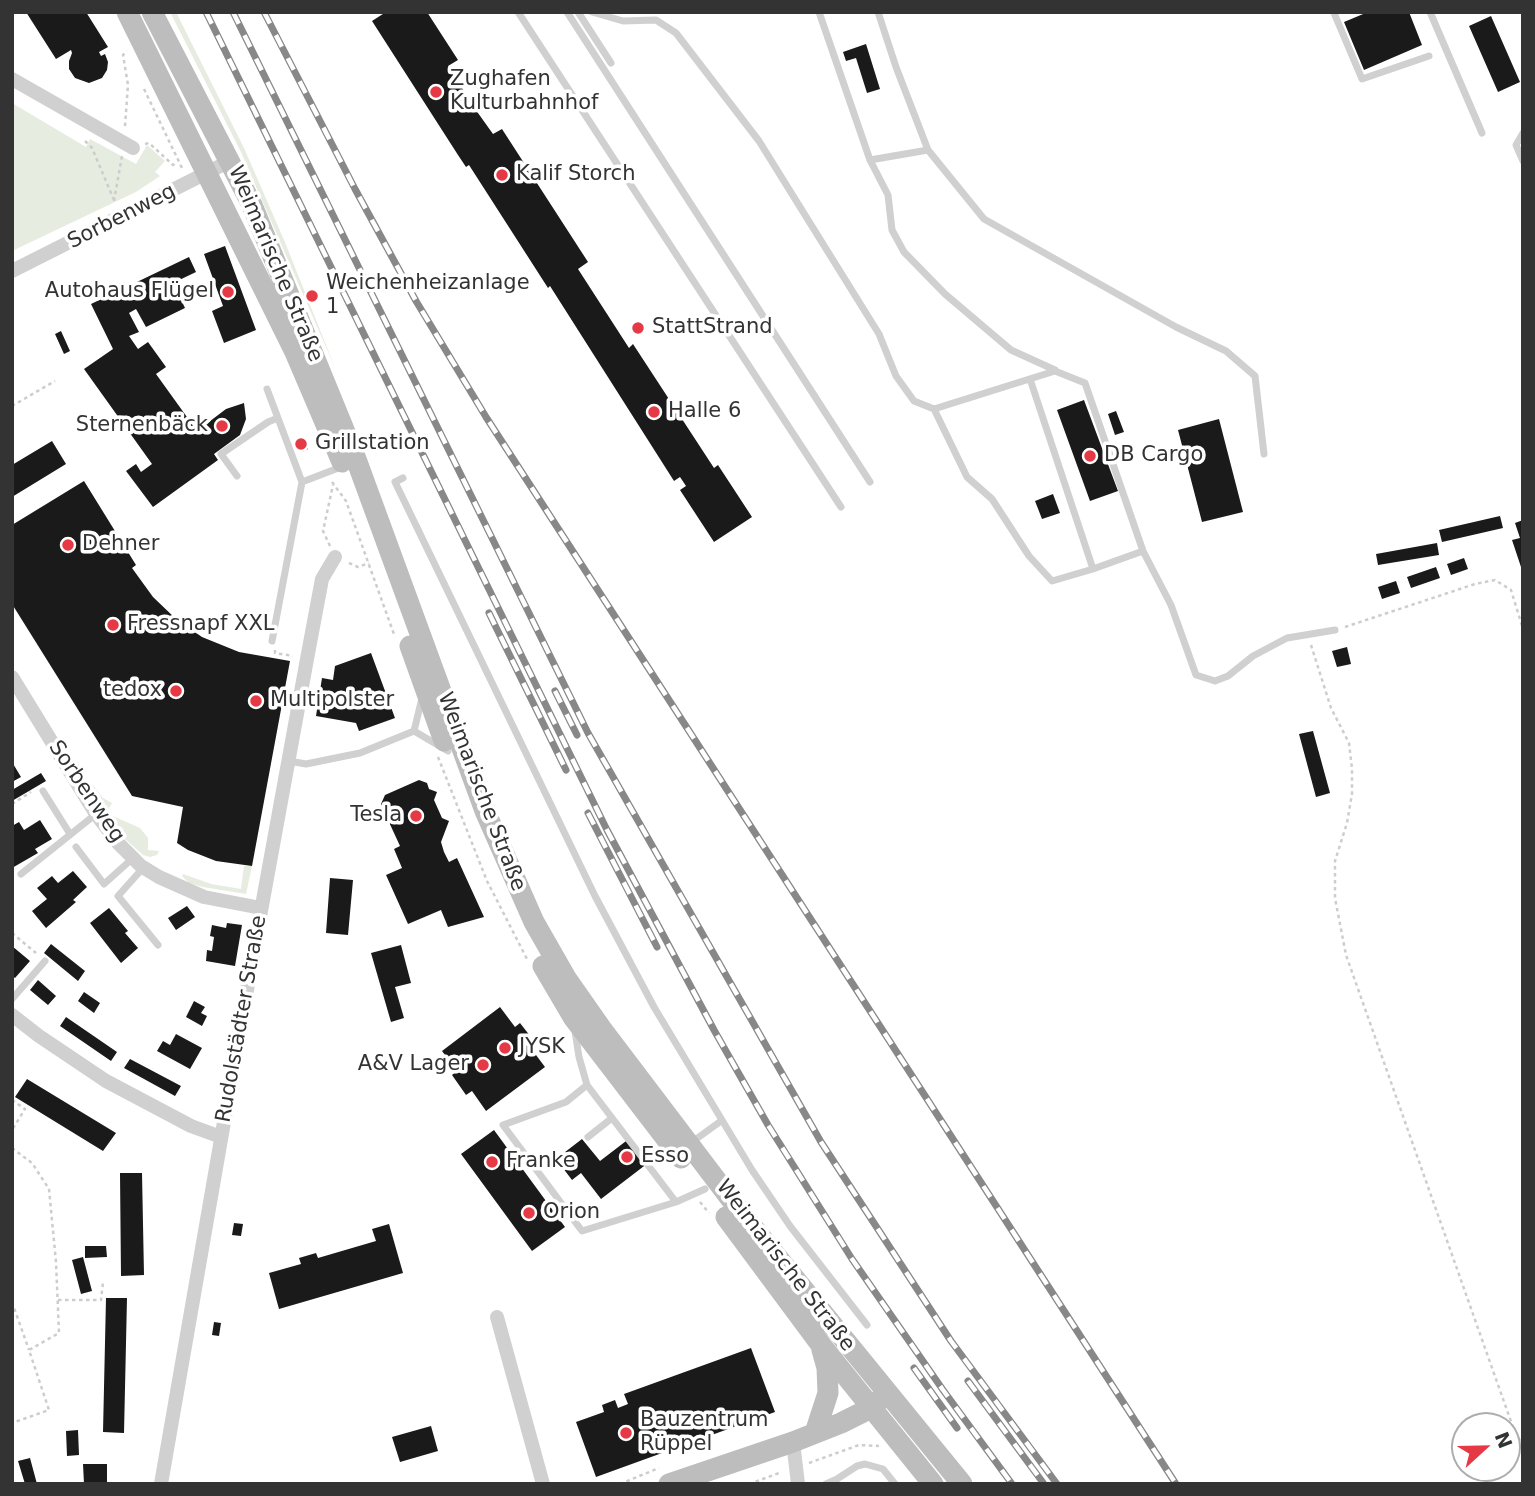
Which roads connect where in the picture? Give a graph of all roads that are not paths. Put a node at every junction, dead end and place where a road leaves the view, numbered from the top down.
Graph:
1 (127, 12) edge
2 (152, 12) edge
3 (518, 12) edge
4 (567, 12) edge
5 (578, 12) edge
6 (592, 12) edge
7 (819, 12) edge
8 (878, 12) edge
9 (1336, 12) edge
10 (1430, 12) edge
11 (1429, 56) dead end
12 (611, 63) dead end
13 (12, 79) edge
14 (1482, 133) dead end
15 (1523, 133) edge
16 (928, 150) junction
17 (128, 151) road end
18 (870, 160) junction
19 (230, 161) junction
20 (1523, 161) edge
21 (208, 173) junction
22 (12, 271) edge
23 (1055, 371) junction
24 (1030, 379) junction
25 (267, 389) dead end
26 (934, 410) junction
27 (278, 418) junction
28 (1264, 454) dead end
29 (343, 466) junction
30 (237, 476) dead end
31 (403, 478) dead end
32 (302, 482) junction
33 (870, 482) dead end
34 (841, 507) dead end
35 (1143, 551) junction
36 (335, 557) road end
37 (1093, 569) junction
38 (1335, 630) road end
39 (272, 640) dead end
40 (12, 677) edge
41 (425, 690) junction
42 (414, 731) junction
43 (448, 751) junction
44 (288, 761) junction
45 (43, 791) dead end
46 (96, 814) junction
47 (71, 834) junction
48 (76, 847) dead end
49 (138, 863) junction
50 (21, 874) dead end
51 (261, 908) junction
52 (158, 945) dead end
53 (45, 961) road end
54 (12, 999) edge
55 (12, 1015) edge
56 (573, 1017) junction
57 (586, 1085) junction
58 (612, 1118) junction
59 (721, 1121) junction
60 (221, 1137) junction
61 (587, 1138) dead end
62 (689, 1144) junction
63 (705, 1189) junction
64 (676, 1202) junction
65 (497, 1317) dead end
66 (867, 1325) dead end
67 (821, 1345) junction
68 (879, 1401) junction
69 (815, 1433) junction
70 (793, 1442) junction
71 (161, 1484) edge
72 (543, 1484) edge
73 (669, 1484) edge
74 (798, 1484) edge
75 (827, 1484) edge
76 (895, 1484) edge
77 (933, 1484) edge
78 (962, 1484) edge

1 - 21 main road, Weimarische Straße
2 - 19 main road, Weimarische Straße
3 - 34 lane
4 - 33 lane
5 - 12 lane
6 - 26 lane
7 - 18 lane
8 - 16 lane
9 - 11 lane
10 - 14 lane
13 - 17 street
15 - 20 lane
16 - 18 lane
16 - 28 lane
18 - 23 lane
19 - 21 street, Sorbenweg
19 - 62 main road, Weimarische Straße
21 - 22 street, Sorbenweg
21 - 29 main road, Weimarische Straße
23 - 24 lane
23 - 35 lane
24 - 26 lane
24 - 37 lane
25 - 27 lane
26 - 37 lane
27 - 30 lane
27 - 32 lane
29 - 32 lane
29 - 41 main road, Weimarische Straße
31 - 59 lane
32 - 39 lane
35 - 37 lane
35 - 38 lane
36 - 44 street, Rudolstädter Straße
40 - 46 street, Sorbenweg
41 - 42 lane
41 - 43 main road, Weimarische Straße
42 - 43 lane
42 - 44 lane
43 - 56 main road, Weimarische Straße
44 - 51 street, Rudolstädter Straße
45 - 47 lane
46 - 47 lane
46 - 49 street, Sorbenweg
47 - 50 lane
48 - 49 lane
49 - 51 street, Sorbenweg
49 - 52 lane
51 - 60 street, Rudolstädter Straße
53 - 54 lane
55 - 60 street
56 - 57 lane
56 - 63 main road, Weimarische Straße
57 - 58 lane
57 - 64 lane
58 - 61 lane
58 - 64 lane
59 - 62 lane
59 - 66 lane
60 - 71 street, Rudolstädter Straße
62 - 68 main road, Weimarische Straße
63 - 64 lane
63 - 67 main road, Weimarische Straße
65 - 72 street
67 - 68 main road, Weimarische Straße
67 - 69 main road
68 - 69 main road
68 - 77 main road, Weimarische Straße
68 - 78 main road, Weimarische Straße
69 - 70 main road
70 - 73 main road
70 - 74 street
75 - 76 lane

